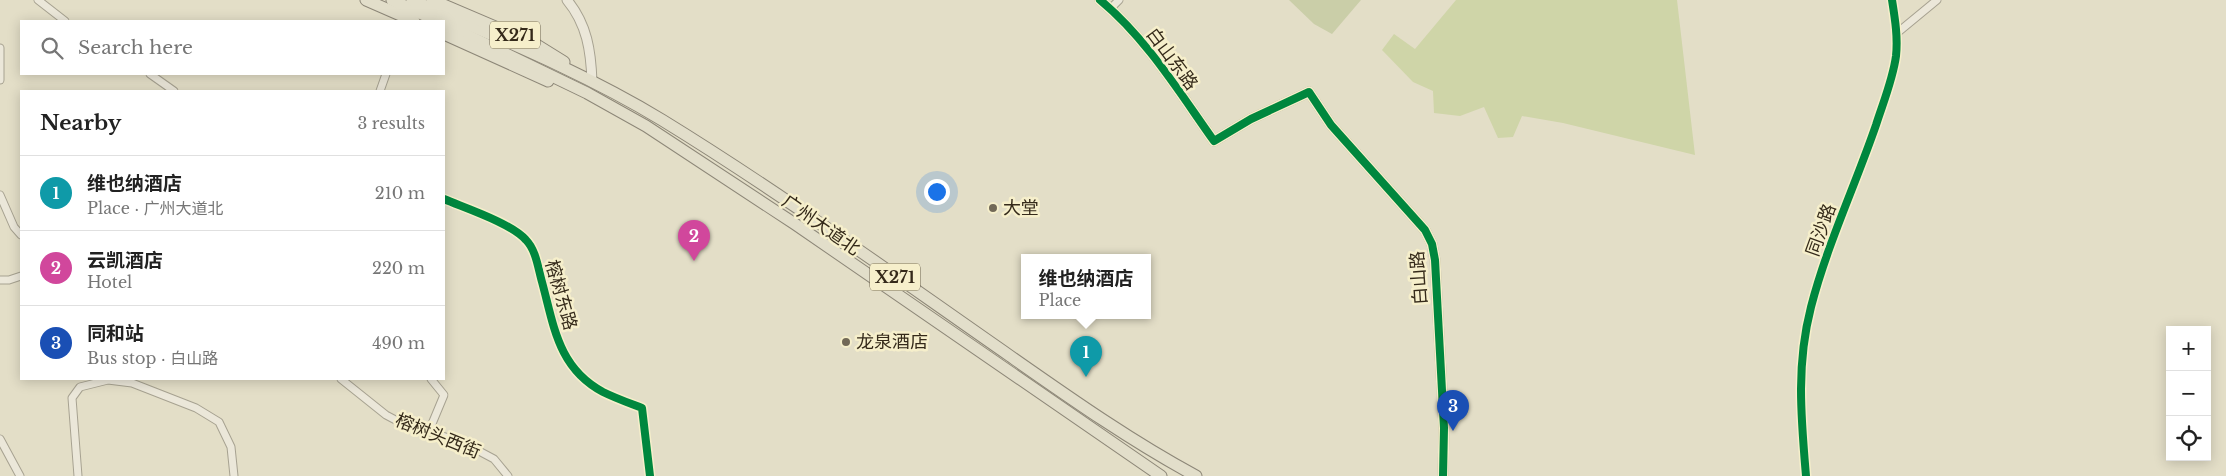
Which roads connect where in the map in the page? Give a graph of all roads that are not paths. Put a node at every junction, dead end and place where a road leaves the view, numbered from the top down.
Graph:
1 (38, 0) edge
2 (366, 0) edge
3 (392, 0) edge
4 (412, 0) edge
5 (432, 0) edge
6 (567, 0) edge
7 (1100, 0) edge
8 (1118, 0) edge
9 (1892, 0) edge
10 (1937, 0) edge
11 (1110, 9) junction
12 (64, 20) edge
13 (410, 20) edge
14 (435, 20) edge
15 (445, 24) edge
16 (1896, 33) junction
17 (445, 34) edge
18 (0, 48) edge
19 (559, 72) junction
20 (151, 75) edge
21 (386, 75) edge
22 (0, 80) edge
23 (592, 82) junction
24 (173, 90) edge
25 (380, 90) edge
26 (1309, 92) joint
27 (587, 93) junction
28 (0, 195) edge
29 (445, 199) edge
30 (20, 234) edge
31 (20, 276) edge
32 (0, 280) edge
33 (342, 380) edge
34 (432, 380) edge
35 (1074, 399) junction
36 (1067, 411) junction
37 (429, 431) junction
38 (0, 439) edge
39 (1145, 464) junction
40 (20, 476) edge
41 (78, 476) edge
42 (234, 476) edge
43 (508, 476) edge
44 (650, 476) edge
45 (1151, 476) edge
46 (1161, 476) edge
47 (1196, 476) edge
48 (1443, 476) edge
49 (1806, 476) edge

1 - 12 street
2 - 13 main road
3 - 14 main road
4 - 19 main road
5 - 23 main road, X271
6 - 23 street
7 - 11 street, 白山东路
8 - 11 street
9 - 16 street, 同沙路
10 - 16 street
11 - 26 street, 白山东路
15 - 19 main road
16 - 49 street, 同沙路
17 - 27 main road, X271
18 - 22 street
19 - 23 main road
19 - 27 main road
20 - 24 street
21 - 25 street
23 - 35 main road, 广州大道北 / X271
26 - 48 street, 白山路
27 - 36 main road, 广州大道北 / X271
28 - 30 street
29 - 44 street, 榕树东路
31 - 32 street
33 - 37 street, 榕树头西街
34 - 37 street
35 - 36 main road
35 - 47 main road, 广州大道北 / X271
36 - 39 main road, 广州大道北 / X271
37 - 43 street, 榕树头西街
38 - 40 street
39 - 45 main road
39 - 46 main road, 广州大道北 / X271
41 - 42 street

